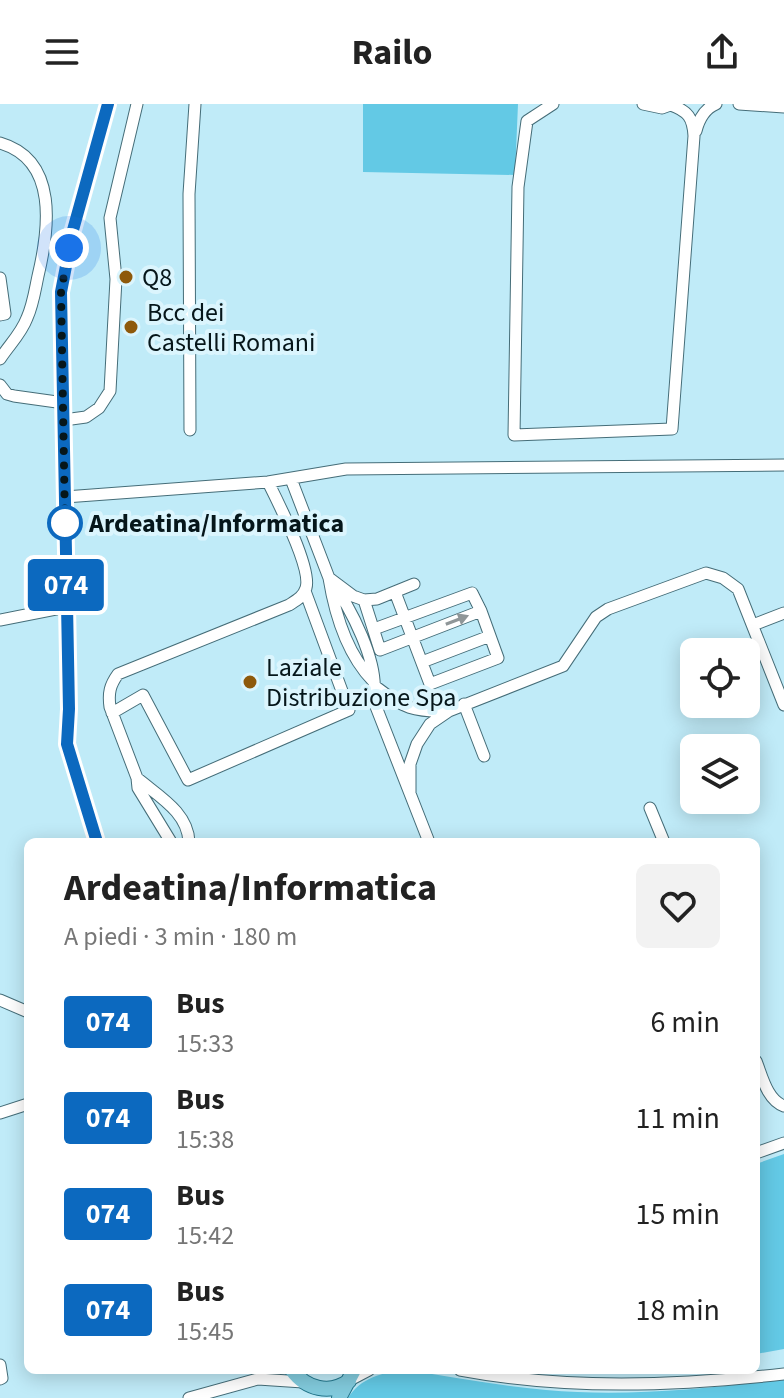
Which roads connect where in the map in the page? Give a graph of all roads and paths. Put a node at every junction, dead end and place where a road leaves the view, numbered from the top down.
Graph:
1 (108, 104) edge
2 (137, 104) edge
3 (195, 104) edge
4 (553, 104) edge
5 (643, 104) edge
6 (676, 104) edge
7 (716, 104) edge
8 (739, 104) edge
9 (784, 107) edge
10 (694, 136) junction
11 (0, 143) edge
12 (0, 278) edge
13 (0, 315) edge
14 (0, 359) edge
15 (0, 385) edge
16 (64, 403) junction
17 (64, 420) junction
18 (190, 430) dead end
19 (784, 465) edge
20 (291, 479) junction
21 (268, 482) junction
22 (65, 497) junction
23 (329, 578) junction
24 (414, 584) dead end
25 (305, 591) junction
26 (395, 592) junction
27 (364, 600) junction
28 (66, 607) junction
29 (481, 611) junction
30 (784, 613) edge
31 (405, 617) junction
32 (0, 620) edge
33 (753, 625) junction
34 (374, 629) junction
35 (490, 636) junction
36 (413, 638) junction
37 (422, 662) junction
38 (374, 684) junction
39 (464, 704) junction
40 (784, 705) edge
41 (449, 711) junction
42 (112, 713) junction
43 (484, 756) dead end
44 (137, 778) junction
45 (410, 793) junction
46 (650, 808) dead end
47 (96, 838) edge
48 (169, 838) edge
49 (189, 838) edge
50 (427, 838) edge
51 (662, 838) edge
52 (0, 1000) edge
53 (24, 1010) edge
54 (760, 1071) edge
55 (24, 1105) edge
56 (784, 1106) edge
57 (0, 1113) edge
58 (784, 1143) edge
59 (760, 1152) edge
60 (0, 1365) edge
61 (263, 1374) edge
62 (296, 1374) edge
63 (483, 1374) edge
64 (784, 1374) edge
65 (352, 1375) edge
66 (0, 1379) edge
67 (258, 1379) junction
68 (303, 1382) junction
69 (189, 1398) edge
70 (309, 1398) edge
71 (339, 1398) edge

1 - 16 main road
2 - 17 street
3 - 18 street
4 - 10 street
5 - 6 street
6 - 10 street
7 - 10 street
8 - 9 street
11 - 14 street
12 - 13 street
15 - 16 street
16 - 17 main road
17 - 22 main road
19 - 20 street
20 - 21 street
20 - 23 street
21 - 22 street
21 - 25 street
22 - 28 main road
23 - 27 street
23 - 38 street
24 - 26 street
25 - 42 street
25 - 42 street
26 - 27 street
26 - 31 street
27 - 34 street
28 - 32 street
28 - 47 main road
29 - 31 street
29 - 35 street
36 -> 29 street
30 - 33 street
31 - 34 street
31 - 36 street
33 - 39 street
33 - 40 street
34 - 36 street
35 - 37 street
35 - 37 street
36 - 37 street
38 - 41 street
38 - 45 street
39 - 41 street
39 - 43 street
41 - 45 street
42 - 44 street
44 - 48 street
44 - 49 street
45 - 50 street
46 - 51 street
52 - 53 street
54 - 56 street
55 - 57 street
58 - 59 street
60 - 66 street
61 - 67 street
62 - 68 main road
63 - 64 street
65 - 68 main road
65 - 71 main road
67 - 68 street
67 - 69 street
68 - 70 main road

